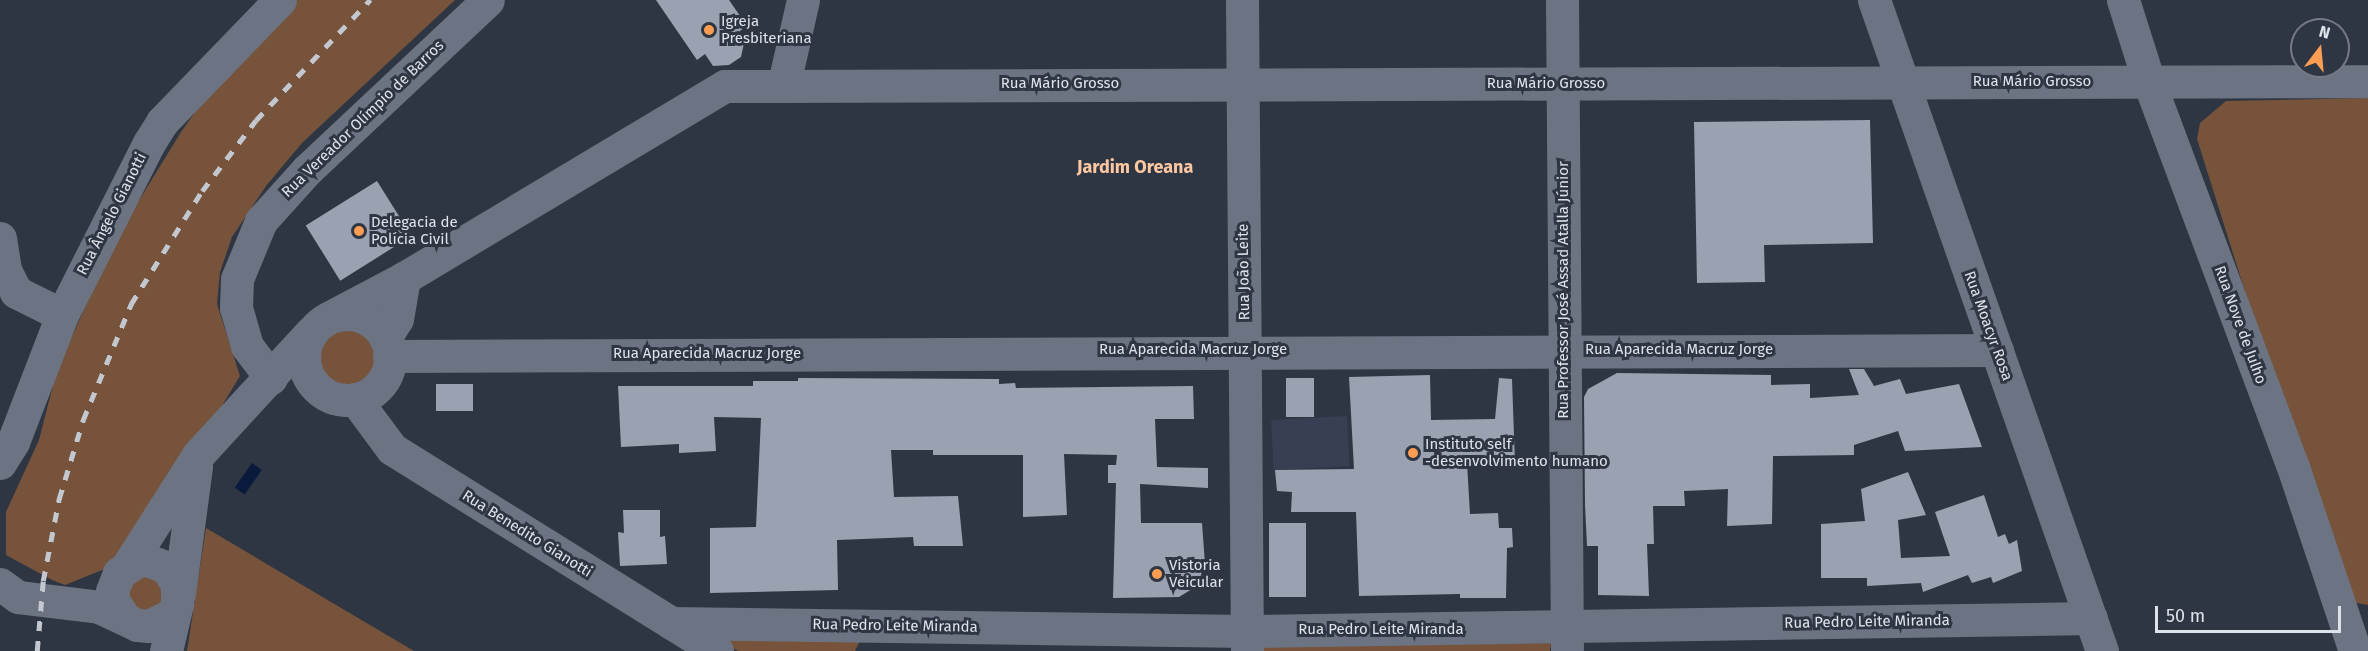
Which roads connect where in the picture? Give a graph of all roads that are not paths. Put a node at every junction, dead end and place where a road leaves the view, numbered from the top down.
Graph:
1 (280, 0) edge
2 (488, 0) edge
3 (1242, 0) edge
4 (1562, 0) edge
5 (1874, 0) edge
6 (2123, 0) edge
7 (794, 7) edge
8 (2149, 81) junction
9 (2368, 81) edge
10 (1900, 82) junction
11 (784, 83) junction
12 (1243, 84) junction
13 (1562, 84) junction
14 (0, 238) edge
15 (404, 278) junction
16 (62, 315) junction
17 (320, 325) junction
18 (387, 347) junction
19 (1245, 350) junction
20 (1564, 350) junction
21 (1997, 350) junction
22 (271, 378) junction
23 (316, 387) junction
24 (355, 399) junction
25 (198, 455) junction
26 (0, 463) edge
27 (123, 569) junction
28 (6, 597) edge
29 (178, 599) junction
30 (76, 603) junction
31 (2356, 617) edge
32 (2091, 618) junction
33 (671, 623) junction
34 (138, 632) edge
35 (872, 639) edge
36 (1567, 640) edge
37 (1247, 641) edge
38 (709, 649) edge
39 (166, 651) edge
40 (2102, 651) edge
41 (2355, 651) edge

1 - 16 street, Rua Ângelo Gianotti
2 - 22 street, Rua Vereador Olímpio de Barros
3 - 12 street, Rua João Leite
4 - 13 street, Rua Professor José Assad Atalla Júnior
5 - 10 street, Rua Moacyr Rosa
6 - 8 street, Rua Nove de Julho
7 - 11 street
8 - 9 street, Rua Mário Grosso
8 - 10 street, Rua Mário Grosso
8 - 31 street, Rua Nove de Julho
10 - 13 street, Rua Mário Grosso
10 - 21 street, Rua Moacyr Rosa
11 - 12 street, Rua Mário Grosso
11 - 15 street, Rua Mário Grosso
12 - 13 street, Rua Mário Grosso
12 - 19 street, Rua João Leite
13 - 20 street, Rua Professor José Assad Atalla Júnior
14 - 16 street
15 - 17 street
15 - 18 street
16 - 26 street, Rua Ângelo Gianotti
17 - 18 street
17 - 22 street
17 - 23 street
18 - 19 street, Rua Aparecida Macruz Jorge
18 - 24 street
19 - 20 street, Rua Aparecida Macruz Jorge
19 - 37 street, Rua João Leite
20 - 21 street, Rua Aparecida Macruz Jorge
20 - 36 street, Rua Professor José Assad Atalla Júnior
21 - 32 street, Rua Moacyr Rosa
22 - 23 street
22 - 25 street
23 - 24 street
24 - 33 street, Rua Benedito Gianotti
25 - 27 street
25 - 29 street
27 - 29 street
27 - 30 street
27 - 34 street
28 - 30 street
29 - 34 street
29 - 39 street
30 - 34 street
31 - 41 street, Rua Nove de Julho
32 - 36 street, Rua Pedro Leite Miranda
32 - 40 street, Rua Moacyr Rosa
33 - 35 street, Rua Pedro Leite Miranda
33 - 38 street, Rua Benedito Gianotti
35 - 37 street, Rua Pedro Leite Miranda
36 - 37 street, Rua Pedro Leite Miranda

